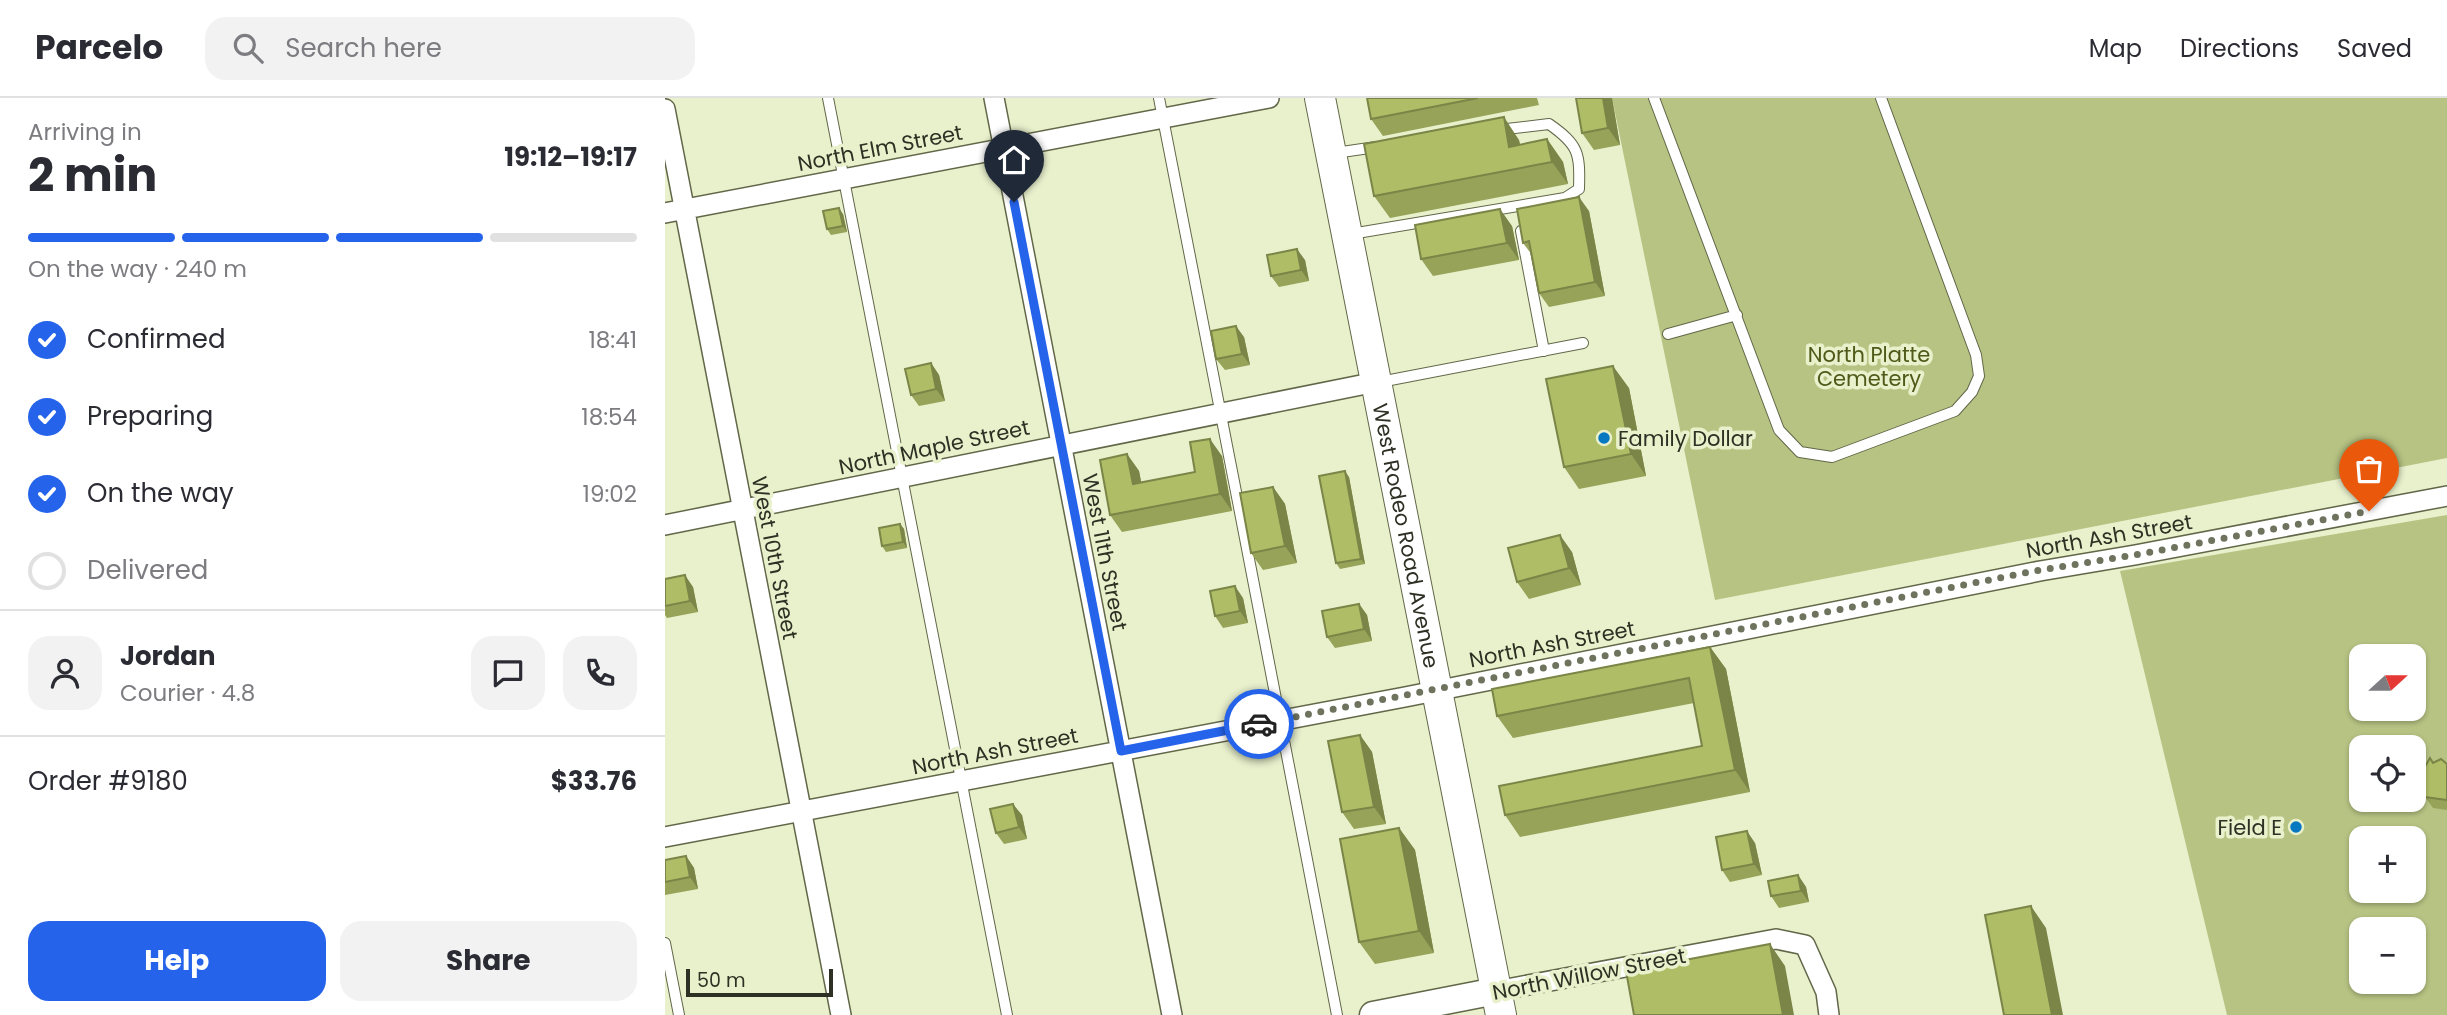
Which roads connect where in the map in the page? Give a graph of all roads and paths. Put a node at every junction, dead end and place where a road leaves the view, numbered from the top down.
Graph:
1 (828, 98) edge
2 (994, 98) edge
3 (1159, 98) edge
4 (1269, 98) edge
5 (1320, 98) edge
6 (1654, 98) edge
7 (1881, 98) edge
8 (665, 109) edge
9 (1163, 118) junction
10 (1483, 133) edge
11 (1386, 146) edge
12 (1004, 148) junction
13 (1331, 154) junction
14 (843, 179) junction
15 (1517, 207) junction
16 (675, 211) edge
17 (1347, 235) junction
18 (1737, 315) junction
19 (1668, 334) dead end
20 (1583, 343) dead end
21 (1544, 351) junction
22 (1376, 383) junction
23 (1222, 413) junction
24 (1061, 444) junction
25 (900, 477) junction
26 (2447, 496) edge
27 (743, 509) junction
28 (665, 524) edge
29 (1437, 690) junction
30 (1278, 721) junction
31 (1121, 751) junction
32 (960, 781) junction
33 (801, 811) junction
34 (665, 837) edge
35 (665, 943) edge
36 (1499, 1003) edge
37 (679, 1015) edge
38 (841, 1015) edge
39 (1007, 1015) edge
40 (1172, 1015) edge
41 (1337, 1015) edge
42 (1373, 1015) edge
43 (1829, 1015) edge

1 - 14 lane
2 - 12 street, West 11th Street
3 - 9 lane
4 - 9 street, North Elm Street
5 - 13 main road, West Rodeo Road Avenue
6 - 18 lane
7 - 18 lane
8 - 16 street, West 10th Street
9 - 12 street, North Elm Street
9 - 23 lane
10 - 15 lane
11 - 13 lane
12 - 14 street, North Elm Street
12 - 24 street, West 11th Street
13 - 17 main road, West Rodeo Road Avenue
14 - 16 street, North Elm Street
14 - 25 lane
15 - 17 lane
15 - 21 lane
16 - 27 street, West 10th Street
17 - 22 main road, West Rodeo Road Avenue
18 - 19 lane
20 - 21 lane
21 - 22 lane
22 - 23 street, North Maple Street
22 - 29 main road, West Rodeo Road Avenue
23 - 24 street, North Maple Street
23 - 30 lane
24 - 25 street, North Maple Street
24 - 31 street, West 11th Street
25 - 27 street, North Maple Street
25 - 32 lane
26 - 29 street, North Ash Street
27 - 28 street, North Maple Street
27 - 33 street, West 10th Street
29 - 30 street, North Ash Street
29 - 36 main road, West Rodeo Road Avenue
30 - 31 street, North Ash Street
30 - 41 lane
31 - 32 street, North Ash Street
31 - 40 street, West 11th Street
32 - 33 street, North Ash Street
32 - 39 lane
33 - 34 street, North Ash Street
33 - 38 street, West 10th Street
35 - 37 lane
36 - 42 main road, North Willow Street
36 - 43 street, North Willow Street

